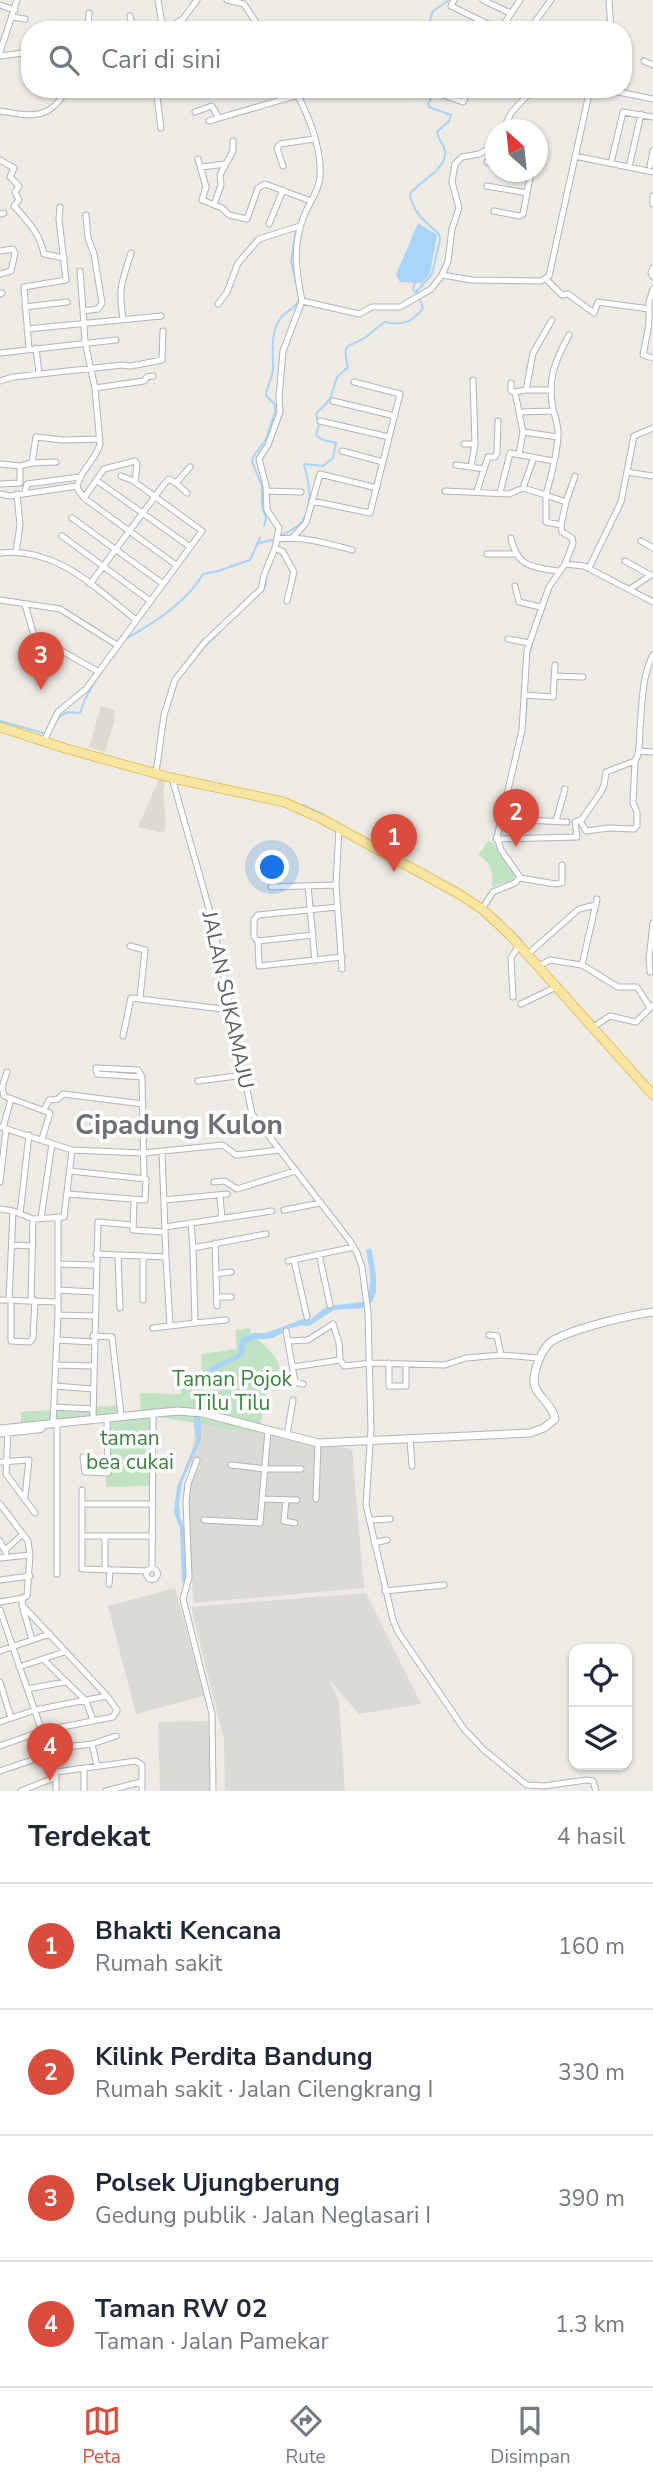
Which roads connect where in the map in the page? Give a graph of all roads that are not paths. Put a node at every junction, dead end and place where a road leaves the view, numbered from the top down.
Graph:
1 (17, 0) edge
2 (158, 0) edge
3 (197, 0) edge
4 (228, 0) edge
5 (483, 0) edge
6 (520, 0) edge
7 (551, 0) edge
8 (609, 0) edge
9 (453, 3) edge
10 (0, 5) edge
11 (15, 10) junction
12 (89, 13) dead end
13 (510, 13) junction
14 (130, 16) dead end
15 (12, 17) junction
16 (25, 19) dead end
17 (89, 21) edge
18 (131, 21) edge
19 (162, 21) edge
20 (180, 21) edge
21 (255, 21) edge
22 (484, 21) edge
23 (505, 21) edge
24 (536, 21) edge
25 (610, 21) edge
26 (3, 36) edge
27 (21, 53) edge
28 (0, 54) edge
29 (644, 61) dead end
30 (653, 65) edge
31 (632, 95) edge
32 (61, 98) edge
33 (157, 98) edge
34 (280, 98) edge
35 (298, 98) edge
36 (527, 98) edge
37 (588, 98) edge
38 (653, 99) edge
39 (0, 111) edge
40 (195, 112) dead end
41 (641, 114) junction
42 (218, 117) junction
43 (653, 117) edge
44 (508, 119) edge
45 (209, 121) dead end
46 (161, 128) dead end
47 (314, 139) junction
48 (233, 141) dead end
49 (653, 150) edge
50 (485, 151) edge
51 (482, 153) junction
52 (575, 156) junction
53 (485, 157) edge
54 (198, 159) dead end
55 (612, 159) dead end
56 (0, 160) edge
57 (630, 163) dead end
58 (226, 164) junction
59 (283, 166) dead end
60 (201, 167) junction
61 (651, 169) edge
62 (213, 182) junction
63 (529, 182) edge
64 (487, 186) dead end
65 (283, 190) junction
66 (527, 194) junction
67 (653, 195) edge
68 (311, 201) junction
69 (653, 204) edge
70 (214, 205) junction
71 (60, 206) dead end
72 (495, 211) dead end
73 (86, 215) dead end
74 (269, 224) dead end
75 (300, 226) junction
76 (0, 251) edge
77 (131, 253) dead end
78 (64, 258) junction
79 (653, 268) edge
80 (80, 271) dead end
81 (0, 274) edge
82 (442, 275) junction
83 (653, 277) edge
84 (546, 279) junction
85 (653, 289) edge
86 (302, 301) junction
87 (67, 302) dead end
88 (218, 304) dead end
89 (25, 307) junction
90 (649, 309) junction
91 (83, 311) junction
92 (161, 316) dead end
93 (123, 318) junction
94 (552, 320) dead end
95 (84, 323) junction
96 (27, 329) junction
97 (163, 331) dead end
98 (569, 335) dead end
99 (116, 340) dead end
100 (85, 342) junction
101 (33, 349) junction
102 (0, 353) edge
103 (653, 358) edge
104 (90, 369) junction
105 (39, 374) junction
106 (153, 376) dead end
107 (473, 380) dead end
108 (0, 381) edge
109 (354, 383) dead end
110 (511, 383) dead end
111 (95, 388) junction
112 (526, 390) junction
113 (550, 390) junction
114 (515, 392) junction
115 (333, 401) dead end
116 (553, 411) junction
117 (519, 412) junction
118 (394, 416) junction
119 (320, 421) dead end
120 (498, 421) dead end
121 (653, 428) edge
122 (523, 432) junction
123 (558, 437) junction
124 (389, 438) junction
125 (100, 439) junction
126 (464, 444) dead end
127 (475, 444) junction
128 (342, 451) dead end
129 (519, 454) junction
130 (534, 457) junction
131 (383, 461) junction
132 (553, 461) junction
133 (55, 462) dead end
134 (32, 463) junction
135 (0, 464) edge
136 (456, 465) dead end
137 (20, 466) junction
138 (190, 467) dead end
139 (471, 467) junction
140 (484, 469) junction
141 (627, 472) junction
142 (121, 476) dead end
143 (575, 476) dead end
144 (653, 476) edge
145 (80, 477) junction
146 (96, 480) junction
147 (134, 481) junction
148 (176, 483) junction
149 (0, 484) edge
150 (77, 486) junction
151 (377, 488) junction
152 (523, 488) junction
153 (25, 491) dead end
154 (266, 491) junction
155 (445, 491) dead end
156 (477, 491) junction
157 (301, 492) dead end
158 (187, 493) dead end
159 (500, 493) junction
160 (0, 494) edge
161 (17, 494) junction
162 (547, 495) junction
163 (154, 496) junction
164 (84, 498) junction
165 (312, 501) junction
166 (566, 502) junction
167 (142, 513) junction
168 (72, 518) dead end
169 (561, 525) junction
170 (129, 531) junction
171 (62, 536) dead end
172 (277, 537) junction
173 (290, 537) junction
174 (511, 538) dead end
175 (641, 541) dead end
176 (189, 546) junction
177 (275, 548) junction
178 (653, 548) edge
179 (116, 550) junction
180 (352, 550) dead end
181 (16, 552) junction
182 (0, 553) edge
183 (487, 554) dead end
184 (514, 554) junction
185 (625, 561) dead end
186 (565, 564) junction
187 (176, 565) junction
188 (103, 566) junction
189 (589, 568) junction
190 (558, 571) junction
191 (652, 574) edge
192 (162, 583) junction
193 (90, 584) junction
194 (515, 586) dead end
195 (630, 589) junction
196 (0, 600) edge
197 (149, 600) junction
198 (287, 601) dead end
199 (653, 602) edge
200 (25, 605) junction
201 (541, 607) junction
202 (136, 620) junction
203 (508, 639) dead end
204 (529, 643) junction
205 (117, 645) junction
206 (653, 655) edge
207 (555, 665) dead end
208 (97, 671) junction
209 (554, 676) junction
210 (583, 677) dead end
211 (524, 695) junction
212 (0, 727) edge
213 (45, 737) junction
214 (639, 751) junction
215 (653, 752) edge
216 (635, 761) junction
217 (156, 773) junction
218 (172, 778) junction
219 (565, 789) dead end
220 (500, 819) junction
221 (556, 821) junction
222 (580, 821) junction
223 (567, 822) dead end
224 (339, 829) junction
225 (496, 839) junction
226 (562, 865) dead end
227 (520, 878) junction
228 (336, 885) junction
229 (308, 886) junction
230 (271, 887) dead end
231 (338, 907) junction
232 (482, 909) junction
233 (310, 910) junction
234 (653, 923) edge
235 (313, 935) junction
236 (258, 940) junction
237 (519, 945) junction
238 (130, 946) dead end
239 (528, 954) junction
240 (342, 957) junction
241 (315, 961) junction
242 (582, 965) junction
243 (539, 966) junction
244 (342, 969) dead end
245 (650, 972) dead end
246 (558, 986) junction
247 (513, 997) dead end
248 (140, 998) junction
249 (521, 1004) dead end
250 (651, 1006) edge
251 (231, 1010) junction
252 (593, 1027) junction
253 (123, 1036) dead end
254 (7, 1072) dead end
255 (244, 1075) junction
256 (142, 1077) junction
257 (198, 1081) dead end
258 (653, 1095) edge
259 (11, 1099) junction
260 (143, 1104) junction
261 (46, 1111) junction
262 (93, 1124) dead end
263 (3, 1128) edge
264 (142, 1128) junction
265 (29, 1135) junction
266 (42, 1139) junction
267 (52, 1144) junction
268 (72, 1150) junction
269 (279, 1150) junction
270 (162, 1152) junction
271 (143, 1153) junction
272 (71, 1171) junction
273 (295, 1171) junction
274 (144, 1179) junction
275 (0, 1182) edge
276 (214, 1182) dead end
277 (68, 1194) junction
278 (228, 1194) dead end
279 (220, 1196) junction
280 (164, 1200) junction
281 (134, 1201) junction
282 (320, 1203) junction
283 (0, 1209) edge
284 (284, 1210) dead end
285 (13, 1211) junction
286 (272, 1211) dead end
287 (20, 1214) junction
288 (61, 1217) junction
289 (41, 1218) junction
290 (33, 1219) junction
291 (222, 1219) junction
292 (191, 1223) junction
293 (132, 1225) junction
294 (165, 1229) junction
295 (266, 1234) dead end
296 (215, 1243) junction
297 (12, 1245) junction
298 (33, 1247) junction
299 (354, 1247) junction
300 (193, 1248) junction
301 (96, 1254) junction
302 (319, 1254) junction
303 (118, 1256) junction
304 (143, 1256) junction
305 (166, 1257) junction
306 (58, 1264) junction
307 (95, 1265) junction
308 (231, 1272) dead end
309 (216, 1274) junction
310 (58, 1290) junction
311 (95, 1292) junction
312 (217, 1297) junction
313 (231, 1297) dead end
314 (0, 1300) edge
315 (33, 1300) junction
316 (143, 1300) dead end
317 (10, 1302) junction
318 (58, 1302) junction
319 (330, 1305) dead end
320 (217, 1306) dead end
321 (120, 1308) dead end
322 (653, 1312) edge
323 (58, 1315) junction
324 (94, 1316) junction
325 (307, 1317) dead end
326 (226, 1320) dead end
327 (195, 1323) junction
328 (170, 1326) junction
329 (153, 1328) dead end
330 (286, 1331) dead end
331 (489, 1335) dead end
332 (93, 1339) junction
333 (57, 1340) junction
334 (289, 1341) junction
335 (501, 1355) junction
336 (535, 1357) junction
337 (340, 1360) junction
338 (371, 1363) junction
339 (388, 1363) junction
340 (406, 1364) junction
341 (56, 1365) junction
342 (93, 1366) junction
343 (293, 1367) junction
344 (303, 1384) dead end
345 (55, 1386) junction
346 (93, 1389) junction
347 (293, 1400) dead end
348 (54, 1407) junction
349 (153, 1412) junction
350 (93, 1414) junction
351 (121, 1415) junction
352 (107, 1416) junction
353 (55, 1422) junction
354 (4, 1431) edge
355 (268, 1431) junction
356 (287, 1435) junction
357 (410, 1440) junction
358 (369, 1442) junction
359 (318, 1443) junction
360 (83, 1457) dead end
361 (38, 1459) dead end
362 (29, 1460) junction
363 (197, 1460) dead end
364 (3, 1462) edge
365 (231, 1465) dead end
366 (412, 1466) dead end
367 (266, 1469) junction
368 (301, 1469) dead end
369 (108, 1474) junction
370 (108, 1484) dead end
371 (82, 1490) dead end
372 (25, 1497) junction
373 (263, 1499) junction
374 (316, 1499) dead end
375 (286, 1500) junction
376 (297, 1500) dead end
377 (0, 1504) edge
378 (82, 1504) junction
379 (153, 1504) junction
380 (35, 1513) dead end
381 (390, 1519) dead end
382 (204, 1520) dead end
383 (369, 1520) junction
384 (295, 1523) dead end
385 (23, 1534) junction
386 (82, 1536) junction
387 (153, 1536) junction
388 (105, 1537) junction
389 (387, 1540) dead end
390 (0, 1541) edge
391 (374, 1543) junction
392 (6, 1553) junction
393 (30, 1555) junction
394 (0, 1558) edge
395 (107, 1570) junction
396 (57, 1574) dead end
397 (30, 1576) junction
398 (0, 1580) edge
399 (109, 1584) dead end
400 (444, 1585) dead end
401 (385, 1591) junction
402 (0, 1602) edge
403 (23, 1602) junction
404 (0, 1610) edge
405 (50, 1634) junction
406 (32, 1640) junction
407 (12, 1647) junction
408 (0, 1651) edge
409 (64, 1652) junction
410 (43, 1659) junction
411 (19, 1667) junction
412 (0, 1682) edge
413 (65, 1682) junction
414 (27, 1689) junction
415 (107, 1696) junction
416 (86, 1701) junction
417 (35, 1710) junction
418 (12, 1718) junction
419 (93, 1720) junction
420 (0, 1722) edge
421 (42, 1731) junction
422 (116, 1737) dead end
423 (92, 1744) junction
424 (0, 1746) edge
425 (49, 1751) junction
426 (97, 1766) junction
427 (84, 1768) junction
428 (0, 1771) edge
429 (56, 1774) junction
430 (141, 1783) junction
431 (120, 1789) edge
432 (21, 1791) edge
433 (56, 1791) edge
434 (83, 1791) edge
435 (106, 1791) edge
436 (142, 1791) edge
437 (213, 1791) edge
438 (596, 1791) edge

1 - 11 street
2 - 19 street
3 - 20 street
4 - 21 street
5 - 13 street
6 - 13 street
7 - 24 street
8 - 25 street
9 - 22 street
10 - 11 street
11 - 15 street
12 - 17 street
13 - 23 street
14 - 18 street
15 - 16 street
15 - 26 street
26 - 28 street
27 - 28 street
29 - 30 street
31 - 38 street
32 - 39 street
33 - 46 street
34 - 42 street
35 - 47 street
36 - 44 street
37 - 52 street
40 - 42 street
41 - 43 street
41 - 55 street
41 - 57 street
42 - 45 street
47 - 59 street
47 - 68 street
48 - 58 street
49 - 61 street
50 - 51 street
51 - 53 street
51 - 82 street
52 - 61 street
52 - 84 street
54 - 60 street
56 - 78 street
58 - 60 street
58 - 62 street
60 - 62 street
62 - 70 street
62 - 70 street
63 - 66 street
64 - 66 street
65 - 68 street
65 - 70 street
65 - 74 street
66 - 72 street
67 - 69 street
68 - 75 street
71 - 78 street
73 - 91 street
75 - 86 street
75 - 88 street
76 - 81 street
77 - 93 street
78 - 89 street
79 - 83 street
80 - 91 street
82 - 84 street
82 - 86 street
84 - 90 street
85 - 90 street
86 - 154 street
87 - 89 street
89 - 96 street
90 - 103 street
91 - 95 street
92 - 93 street
93 - 95 street
94 - 112 street
95 - 96 street
95 - 100 street
96 - 101 street
97 - 104 street
98 - 113 street
99 - 100 street
100 - 101 street
100 - 104 street
101 - 102 street
101 - 105 street
104 - 105 street
104 - 111 street
105 - 108 street
106 - 111 street
107 - 127 street
109 - 118 street
110 - 114 street
111 - 125 street
112 - 113 street
112 - 114 street
113 - 116 street
114 - 117 street
115 - 118 street
116 - 117 street
116 - 123 street
117 - 122 street
118 - 124 street
119 - 124 street
120 - 140 street
121 - 141 street
122 - 123 street
122 - 129 street
123 - 132 street
124 - 131 street
125 - 134 street
125 - 145 street
126 - 127 street
127 - 139 street
128 - 131 street
129 - 130 street
129 - 159 street
130 - 132 street
130 - 152 street
131 - 151 street
132 - 162 street
133 - 134 street
134 - 137 street
135 - 137 street
136 - 139 street
137 - 149 street
138 - 148 street
139 - 140 street
140 - 156 street
141 - 144 street
141 - 189 street
142 - 147 street
143 - 166 street
145 - 150 street
145 - 153 street
146 - 147 street
146 - 164 street
146 - 167 street
147 - 163 street
148 - 158 street
148 - 163 street
150 - 161 street
150 - 164 street
151 - 165 street
151 - 165 street
152 - 159 street
152 - 162 street
154 - 157 street
154 - 172 street
155 - 156 street
156 - 159 street
160 - 161 street
161 - 181 street
162 - 166 street
162 - 169 street
163 - 167 street
163 - 176 street
164 - 170 street
165 - 173 street
166 - 169 street
167 - 170 street
167 - 176 street
168 - 179 street
169 - 186 street
170 - 179 street
170 - 187 street
171 - 188 street
172 - 173 street
172 - 177 street
173 - 180 street
174 - 184 street
175 - 178 street
176 - 187 street
177 - 198 street
177 - 217 street
179 - 188 street
179 - 192 street
181 - 182 street
181 - 193 street
183 - 184 street
184 - 190 street
185 - 191 street
186 - 189 street
186 - 190 street
187 - 192 street
188 - 193 street
188 - 197 street
189 - 195 street
190 - 201 street
191 - 195 street
192 - 197 street
193 - 202 street
194 - 201 street
195 - 199 street
196 - 200 street
197 - 202 street
200 - 205 street
200 - 208 street
201 - 204 street
202 - 205 street
203 - 204 street
204 - 211 street
205 - 208 street
206 - 214 street
207 - 209 street
208 - 213 street
209 - 210 street
209 - 211 street
211 - 220 street
212 - 213 highway
213 - 217 highway
214 - 215 street
214 - 216 street
216 - 222 street
216 - 222 street
217 - 218 highway
218 - 224 highway
218 - 251 street, JALAN SUKAMAJU
219 - 221 street
220 - 221 street
220 - 225 street
221 - 223 street
222 - 225 street
224 - 228 street
224 - 232 highway
225 - 227 street
226 - 227 street
227 - 232 street
228 - 229 street
228 - 231 street
229 - 230 street
229 - 233 street
231 - 233 street
231 - 240 street
232 - 237 highway
233 - 235 street
233 - 236 street
234 - 245 street
235 - 236 street
235 - 241 street
236 - 241 street
237 - 239 highway
237 - 247 street
238 - 248 street
239 - 242 street
239 - 243 highway
240 - 241 street
240 - 244 street
242 - 243 street
242 - 250 street
243 - 246 highway
246 - 249 street
246 - 252 highway
248 - 251 street
248 - 253 street
250 - 252 street
251 - 255 street, JALAN SUKAMAJU
252 - 258 highway
254 - 259 street
255 - 257 street
255 - 269 street, JALAN SUKAMAJU
256 - 256 street
256 - 260 street
259 - 261 street
259 - 263 street
260 - 261 street
260 - 264 street
261 - 266 street
262 - 264 street
263 - 265 street
263 - 275 street
264 - 271 street
265 - 266 street
265 - 287 street
266 - 267 street
267 - 268 street
267 - 289 street
268 - 271 street
268 - 272 street
269 - 270 street
269 - 273 street, JALAN SUKAMAJU
270 - 271 street
270 - 280 street
271 - 274 street
272 - 274 street
272 - 277 street
273 - 276 street
273 - 282 street, JALAN SUKAMAJU
274 - 281 street
277 - 281 street
277 - 288 street
278 - 279 street
279 - 280 street
279 - 291 street
280 - 294 street
281 - 293 street
282 - 284 street
282 - 299 street, JALAN SUKAMAJU
283 - 285 street
285 - 287 street
285 - 297 street
286 - 291 street
287 - 290 street
288 - 289 street
288 - 306 street
289 - 290 street
290 - 298 street
291 - 292 street
292 - 294 street
292 - 300 street
293 - 294 street
293 - 301 street
294 - 305 street
295 - 296 street
296 - 300 street
296 - 309 street
297 - 298 street
297 - 317 street
298 - 315 street
299 - 302 street
299 - 338 street, JALAN SUKAMAJU
300 - 327 street
301 - 303 street
301 - 307 street
302 - 319 street
302 - 325 street
303 - 304 street
303 - 321 street
304 - 305 street
304 - 316 street
305 - 328 street
306 - 307 street
306 - 310 street
307 - 311 street
308 - 309 street
309 - 312 street
310 - 311 street
310 - 318 street
311 - 324 street
312 - 313 street
312 - 320 street
314 - 317 street
315 - 317 street
315 - 317 street
315 - 318 street
318 - 323 street
322 - 336 street
323 - 324 street
323 - 333 street
324 - 332 street
326 - 327 street
327 - 328 street
328 - 329 street
330 - 334 street
331 - 335 street
332 - 333 street
332 - 342 street
332 - 351 street
333 - 341 street
334 - 337 street
334 - 343 street
335 - 336 street
335 - 340 street
336 - 357 street
337 - 338 street
337 - 343 street
338 - 339 street
338 - 358 street, JALAN SUKAMAJU
339 - 340 street
339 - 340 street
341 - 342 street
341 - 345 street
342 - 346 street
343 - 344 street
345 - 346 street
345 - 348 street
346 - 350 street
347 - 356 street
348 - 350 street
348 - 353 street
349 - 351 street
349 - 355 street
349 - 379 street
350 - 352 street
350 - 353 street
351 - 352 street
352 - 369 street
353 - 354 street
353 - 396 street
354 - 364 street
355 - 356 street
355 - 367 street
356 - 359 street
357 - 358 street
357 - 366 street
358 - 359 street
358 - 383 street, JALAN SUKAMAJU
359 - 374 street
360 - 369 street
361 - 362 street
362 - 364 street
362 - 372 street
363 - 437 street
364 - 372 street
365 - 367 street
367 - 368 street
367 - 373 street
369 - 370 street
371 - 378 street
372 - 380 street
373 - 375 street
373 - 382 street
375 - 376 street
375 - 384 street
377 - 385 street
378 - 379 street
378 - 386 street
379 - 387 street
381 - 383 street
383 - 391 street, JALAN SUKAMAJU
385 - 392 street
385 - 393 street
386 - 388 street
386 - 395 street
387 - 388 street
387 - 395 street
388 - 395 street
389 - 391 street
390 - 392 street
391 - 401 street, JALAN SUKAMAJU
392 - 393 street
392 - 394 street
393 - 397 street
395 - 399 street
397 - 398 street
397 - 403 street
400 - 401 street
401 - 438 street, JALAN SUKAMAJU
402 - 403 street
403 - 405 street
403 - 406 street
404 - 407 street
405 - 406 street
405 - 409 street
406 - 407 street
407 - 408 street
407 - 411 street
409 - 410 street
409 - 415 street
410 - 411 street
410 - 413 street
411 - 414 street
412 - 418 street
413 - 414 street
413 - 416 street
414 - 417 street
415 - 416 street
415 - 419 street
416 - 417 street
416 - 419 street
417 - 418 street
417 - 421 street
418 - 420 street
419 - 421 street
421 - 424 street
421 - 425 street
422 - 423 street
423 - 425 street
423 - 426 street
425 - 428 street
425 - 429 street
426 - 427 street
426 - 430 street
427 - 429 street
427 - 434 street
429 - 432 street
429 - 433 street
430 - 431 street
430 - 436 street
431 - 435 street

